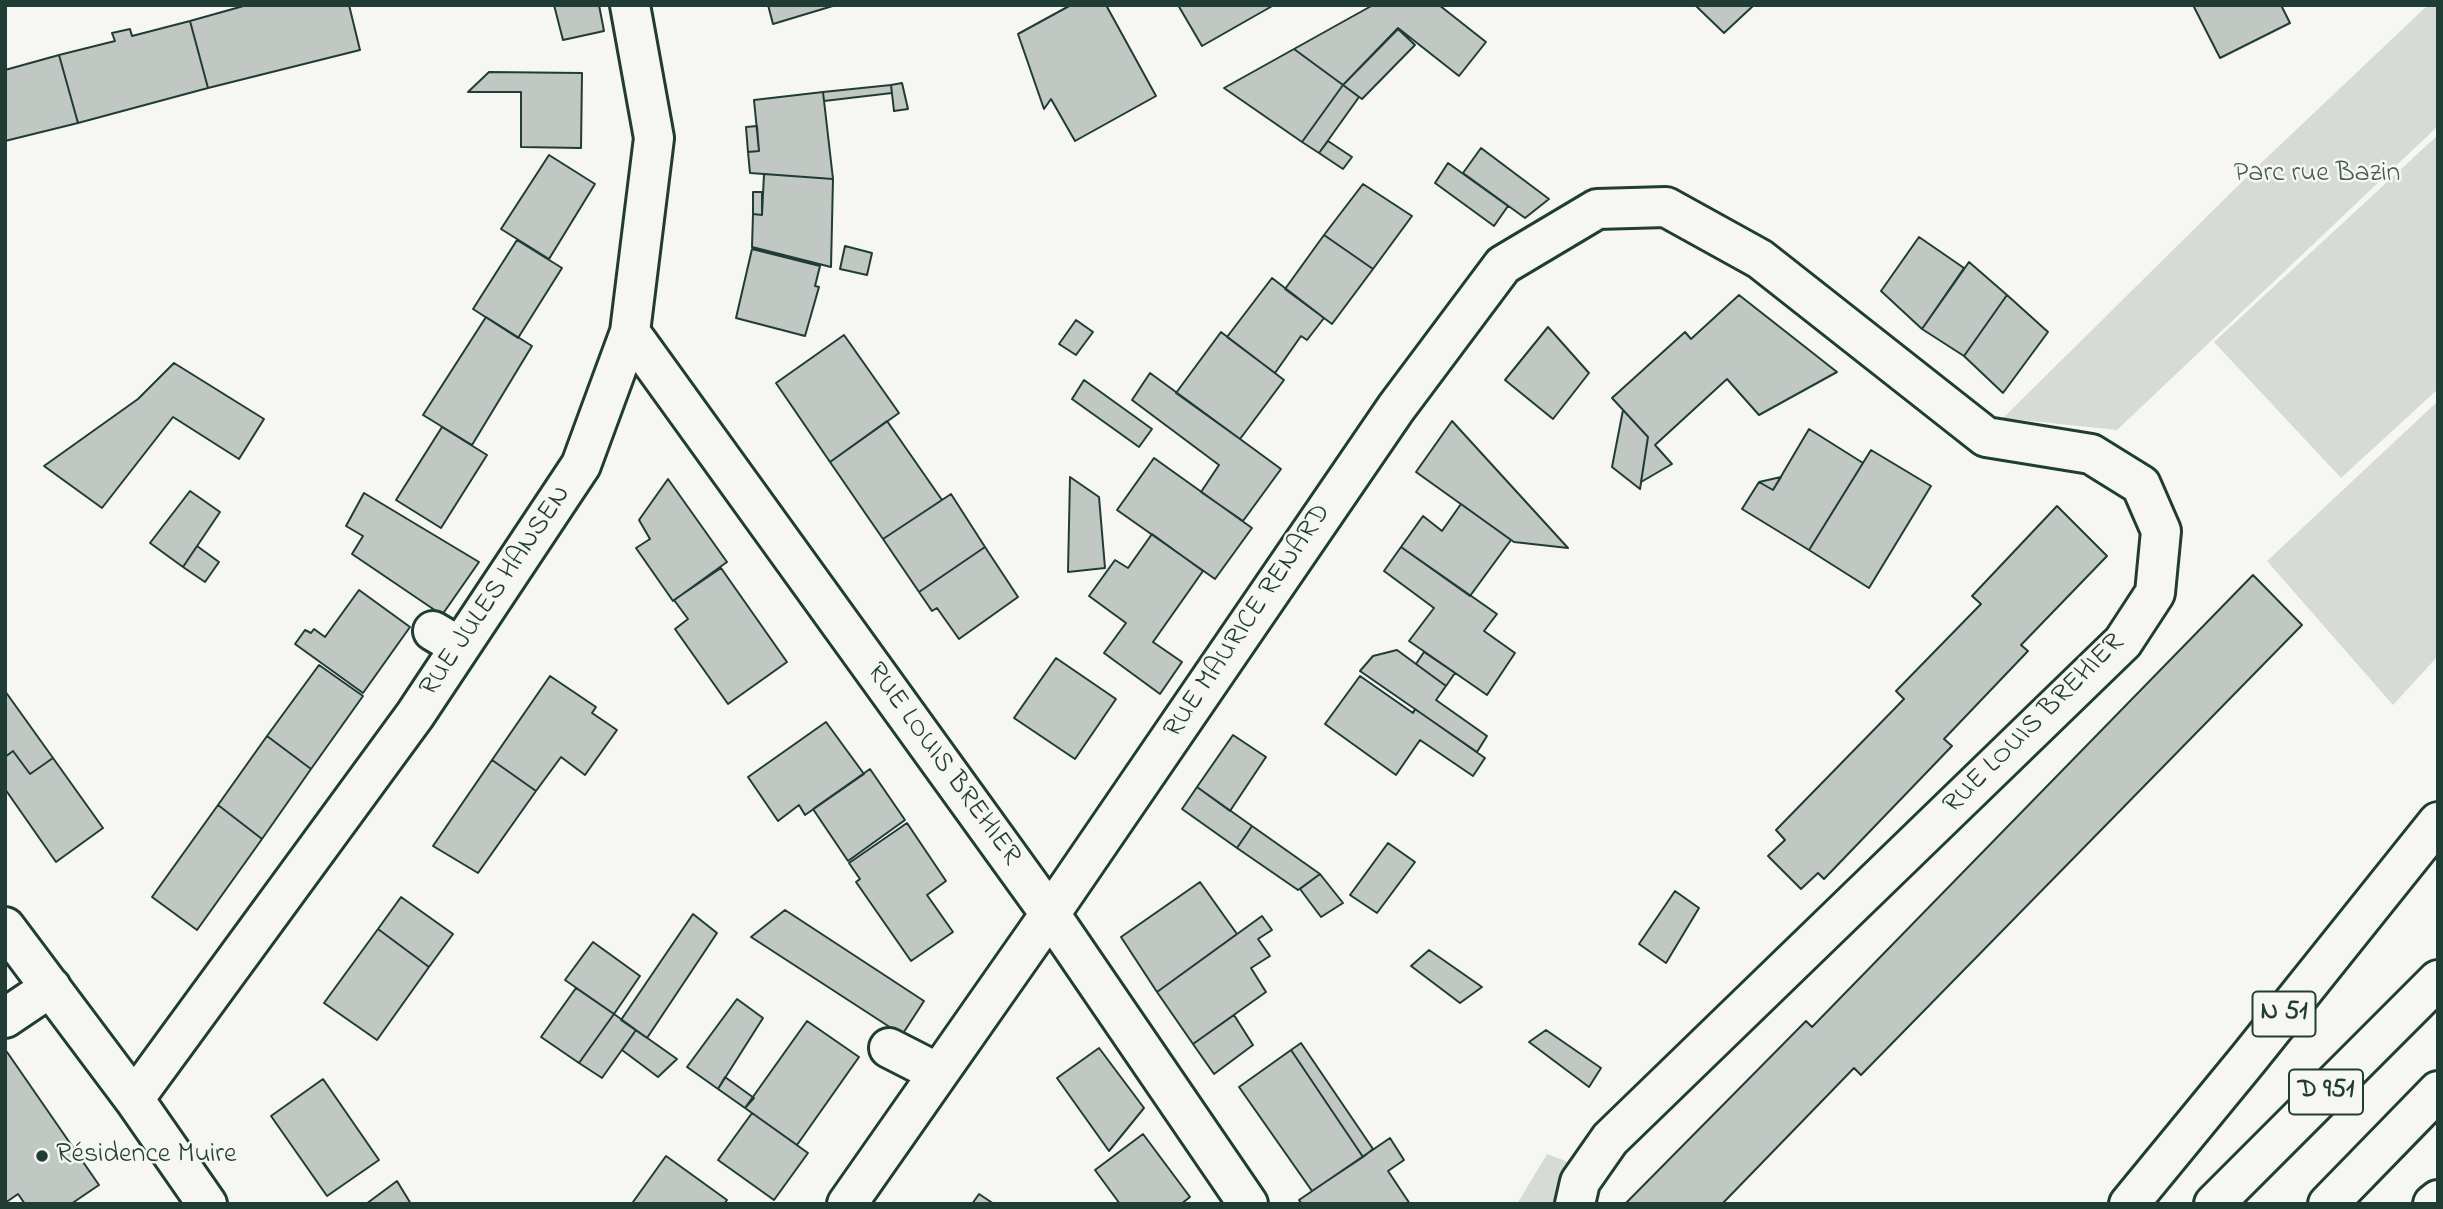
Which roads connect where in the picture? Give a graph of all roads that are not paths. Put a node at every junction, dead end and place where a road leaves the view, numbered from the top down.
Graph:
1 (630, 5) edge
2 (1597, 209) joint
3 (630, 331) junction
4 (2438, 822) edge
5 (1050, 914) junction
6 (5, 927) edge
7 (2438, 980) edge
8 (51, 987) junction
9 (5, 1018) edge
10 (889, 1048) dead end
11 (938, 1073) junction
12 (2438, 1091) edge
13 (134, 1099) junction
14 (2438, 1200) edge
15 (207, 1204) edge
16 (847, 1204) edge
17 (1248, 1204) edge
18 (1575, 1204) edge
19 (2129, 1204) edge
20 (2214, 1204) edge
21 (2328, 1204) edge
22 (2432, 1204) edge

1 - 3 street, RUE JULES HANSEN
2 - 5 street, RUE MAURICE RENARD
2 - 18 street, RUE LOUIS BREHIER
3 - 5 street, RUE LOUIS BREHIER
3 - 13 street, RUE JULES HANSEN
4 - 19 street, N 51
5 - 11 street, RUE MAURICE RENARD
5 - 17 street, RUE LOUIS BREHIER
6 - 8 street
7 - 20 street, D 951
8 - 9 street
8 - 13 street
10 - 11 street
11 - 16 street, RUE MAURICE RENARD
12 - 21 street, D 951
13 - 15 street
14 - 22 street

